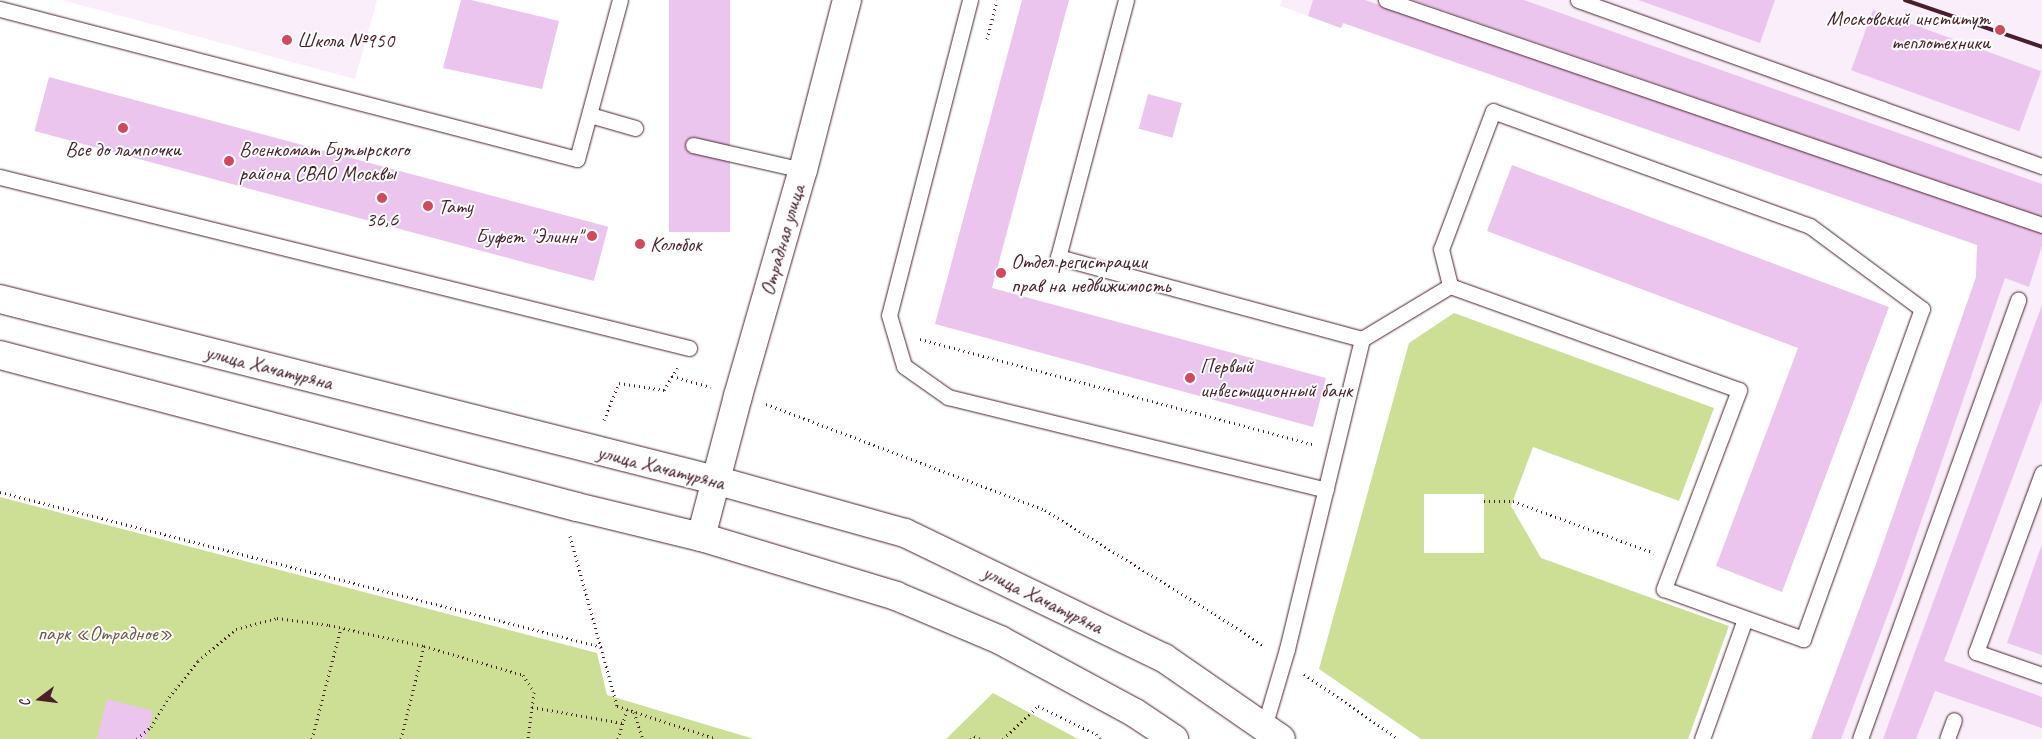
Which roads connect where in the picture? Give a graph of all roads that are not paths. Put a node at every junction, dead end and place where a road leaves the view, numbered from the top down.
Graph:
1 (620, 0) edge
2 (847, 0) edge
3 (970, 0) edge
4 (1126, 0) edge
5 (1386, 0) edge
6 (1578, 0) edge
7 (0, 9) edge
8 (590, 115) junction
9 (635, 128) dead end
10 (693, 145) dead end
11 (2042, 166) edge
12 (803, 170) junction
13 (0, 177) edge
14 (2042, 225) edge
15 (1450, 286) junction
16 (0, 299) edge
17 (2018, 300) dead end
18 (1362, 339) junction
19 (689, 348) road end
20 (0, 355) edge
21 (2042, 473) edge
22 (715, 480) junction
23 (1326, 490) junction
24 (701, 537) junction
25 (1745, 619) junction
26 (2042, 675) edge
27 (1954, 720) dead end
28 (1273, 733) edge
29 (1174, 739) edge
30 (1702, 739) edge
31 (1860, 739) edge
32 (1947, 739) edge

1 - 8 lane
2 - 12 main road, Отрадная улица
3 - 23 lane
4 - 18 lane
5 - 14 lane
6 - 11 lane
7 - 8 lane
8 - 9 lane
10 - 12 lane
12 - 22 main road, Отрадная улица
13 - 19 lane
15 - 18 lane
15 - 25 lane
15 - 25 lane
16 - 22 main road, улица Хачатуряна
17 - 31 lane
18 - 23 lane
20 - 24 main road
21 - 26 lane
22 - 24 main road, Отрадная улица
22 - 28 main road, улица Хачатуряна
23 - 28 lane
24 - 29 main road
25 - 30 lane
27 - 32 lane

